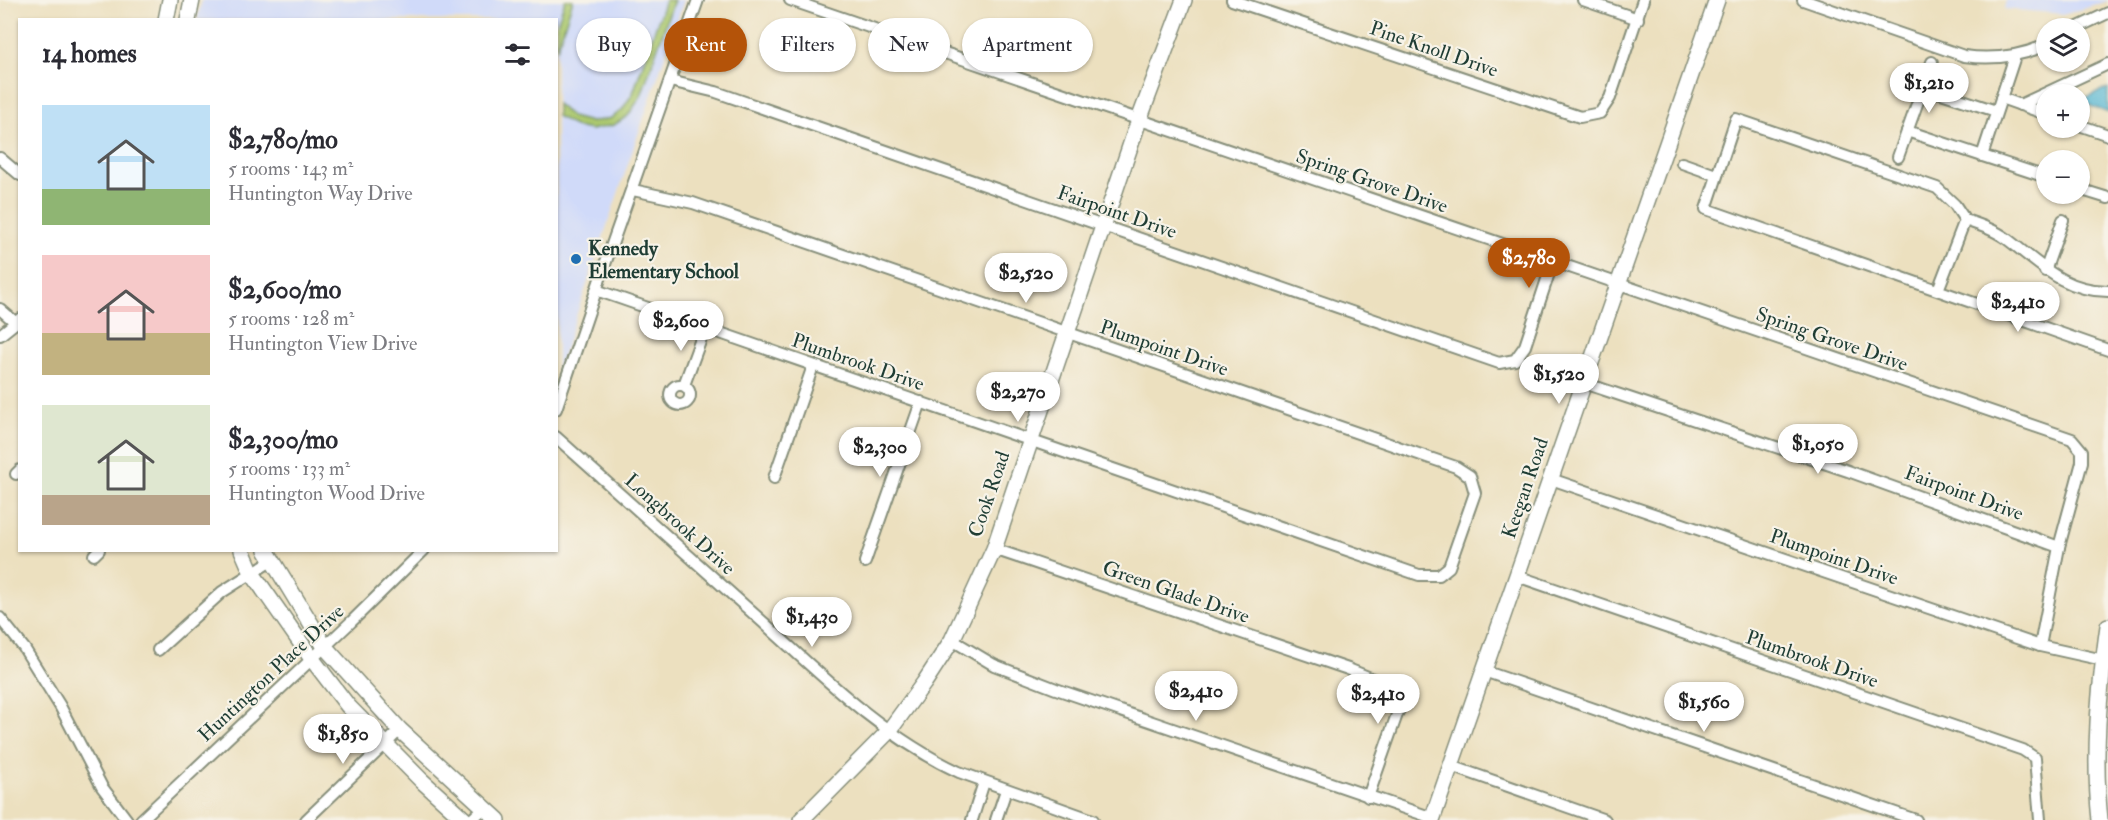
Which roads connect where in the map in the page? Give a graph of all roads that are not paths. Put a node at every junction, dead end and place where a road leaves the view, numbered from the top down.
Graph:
1 (170, 0) edge
2 (192, 0) edge
3 (698, 0) edge
4 (790, 0) edge
5 (1184, 0) edge
6 (1232, 0) edge
7 (1583, 0) edge
8 (1642, 0) edge
9 (1717, 0) edge
10 (1803, 0) edge
11 (2108, 13) edge
12 (166, 18) edge
13 (188, 18) edge
14 (1638, 19) junction
15 (2090, 21) edge
16 (2036, 49) edge
17 (2015, 56) junction
18 (1932, 62) dead end
19 (2108, 64) edge
20 (670, 81) junction
21 (1923, 87) junction
22 (2001, 98) junction
23 (2020, 105) junction
24 (1996, 111) junction
25 (2036, 111) edge
26 (1139, 120) junction
27 (2090, 129) edge
28 (1907, 131) junction
29 (2108, 135) edge
30 (1982, 156) junction
31 (1898, 157) dead end
32 (0, 158) edge
33 (1682, 163) dead end
34 (18, 173) edge
35 (2036, 174) edge
36 (1716, 175) junction
37 (633, 190) junction
38 (2090, 192) edge
39 (2108, 198) edge
40 (1965, 220) junction
41 (2063, 220) dead end
42 (1104, 227) junction
43 (1553, 261) junction
44 (2045, 271) junction
45 (1618, 285) junction
46 (596, 290) junction
47 (1938, 290) junction
48 (2108, 291) edge
49 (0, 309) edge
50 (17, 320) edge
51 (705, 328) junction
52 (1066, 333) junction
53 (0, 335) edge
54 (2108, 350) edge
55 (813, 366) junction
56 (1584, 383) junction
57 (684, 385) dead end
58 (921, 402) junction
59 (558, 403) edge
60 (558, 439) edge
61 (1030, 439) junction
62 (774, 478) dead end
63 (1551, 479) junction
64 (2059, 547) junction
65 (993, 549) junction
66 (243, 552) edge
67 (422, 552) edge
68 (268, 556) edge
69 (1380, 561) joint
70 (865, 562) dead end
71 (252, 573) junction
72 (1517, 576) junction
73 (0, 618) edge
74 (2108, 626) edge
75 (952, 640) junction
76 (325, 646) junction
77 (2040, 646) junction
78 (158, 650) dead end
79 (312, 659) junction
80 (2106, 660) edge
81 (1484, 671) junction
82 (400, 730) junction
83 (890, 731) junction
84 (385, 744) junction
85 (1451, 766) junction
86 (984, 782) junction
87 (1006, 790) junction
88 (1368, 796) junction
89 (2103, 804) edge
90 (484, 808) junction
91 (1433, 819) edge
92 (127, 820) edge
93 (141, 820) edge
94 (306, 820) edge
95 (465, 820) edge
96 (471, 820) edge
97 (498, 820) edge
98 (801, 820) edge
99 (972, 820) edge
100 (996, 820) edge
101 (1093, 820) edge
102 (1605, 820) edge
103 (1916, 820) edge
104 (2040, 820) edge
105 (2100, 820) edge

1 - 12 street
2 - 13 street
3 - 20 street
4 - 26 street, Spring Grove Drive
5 - 26 street, Cook Road
6 - 14 street, Pine Knoll Drive
7 - 14 street
8 - 14 street
9 - 45 street, Keegan Road
10 - 17 street
11 - 15 street
16 - 17 street
17 - 22 street
18 - 21 street
19 - 23 street
20 - 37 street
20 - 42 street, Fairpoint Drive
21 - 24 street
21 - 28 street
22 - 23 street
22 - 24 street
23 - 25 street
24 - 30 street
26 - 42 street, Cook Road
26 - 43 street, Spring Grove Drive
27 - 29 street
28 - 30 street
28 - 31 street
30 - 35 street
32 - 34 street
33 - 36 street
36 - 40 street
36 - 47 street
37 - 46 street
37 - 52 street, Plumpoint Drive
38 - 39 street
40 - 44 street
40 - 47 street
41 - 44 street
42 - 43 street, Fairpoint Drive
42 - 52 street, Cook Road
43 - 45 street, Spring Grove Drive
44 - 48 street
45 - 56 street, Keegan Road
45 - 64 street, Spring Grove Drive
46 - 51 street, Plumbrook Drive
46 - 59 street
47 - 54 street
49 - 50 street
50 - 53 street
51 - 55 street, Plumbrook Drive
51 - 57 street
52 - 61 street, Cook Road
52 - 69 street, Plumpoint Drive
55 - 58 street, Plumbrook Drive
55 - 62 street
56 - 63 street, Keegan Road
56 - 64 street, Fairpoint Drive
58 - 61 street, Plumbrook Drive
58 - 70 street
60 - 83 street, Longbrook Drive
61 - 65 street, Cook Road
61 - 69 street, Plumbrook Drive
63 - 72 street, Keegan Road
63 - 77 street, Plumpoint Drive
64 - 77 street, Spring Grove Drive
65 - 75 street, Cook Road
65 - 88 street, Green Glade Drive
66 - 71 street
67 - 76 street, Huntington Place Drive
68 - 71 street
68 - 76 street
71 - 78 street
71 - 79 street
72 - 81 street, Keegan Road
72 - 104 street, Plumbrook Drive
73 - 92 street
74 - 80 street
75 - 83 street, Cook Road
75 - 88 street
76 - 79 street, Huntington Place Drive
76 - 82 street
77 - 80 street, Plumpoint Drive
79 - 84 street
79 - 93 street, Huntington Place Drive
80 - 89 street
81 - 85 street, Keegan Road
81 - 103 street
82 - 84 street
82 - 90 street
83 - 86 street, Longbrook Drive
83 - 98 street, Cook Road
84 - 94 street
84 - 95 street
85 - 91 street, Keegan Road
85 - 102 street
86 - 87 street, Longbrook Drive
86 - 99 street
87 - 100 street
87 - 101 street, Longbrook Drive
88 - 91 street
89 - 105 street
90 - 96 street
90 - 97 street

